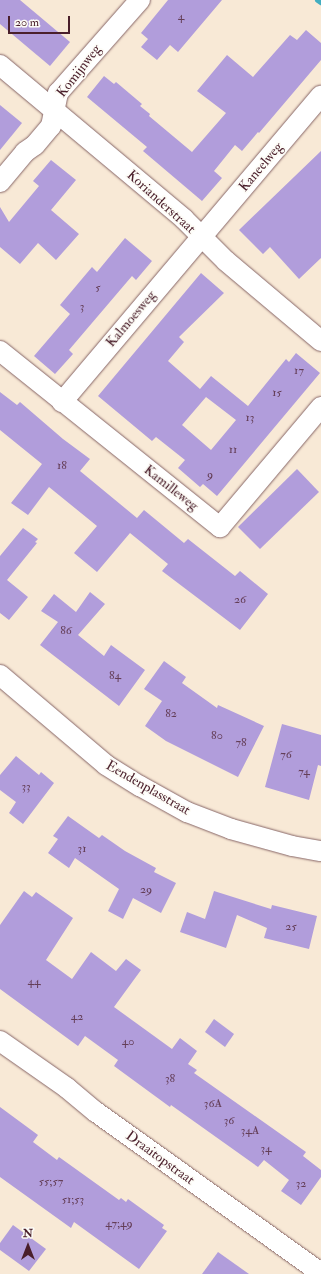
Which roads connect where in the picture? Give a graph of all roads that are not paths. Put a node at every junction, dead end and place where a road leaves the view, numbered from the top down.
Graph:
1 (140, 0) edge
2 (0, 66) edge
3 (321, 96) edge
4 (53, 109) junction
5 (0, 182) edge
6 (202, 239) junction
7 (321, 341) edge
8 (0, 351) edge
9 (62, 402) junction
10 (321, 407) edge
11 (0, 675) edge
12 (321, 851) edge
13 (0, 1041) edge
14 (321, 1273) edge

1 - 4 street, Komijnweg
2 - 4 street, Korianderstraat
3 - 6 street, Kaneelweg
4 - 5 street
4 - 6 street, Korianderstraat
6 - 7 street, Korianderstraat
6 - 9 street, Kalmoesweg
8 - 9 street, Kamilleweg
9 - 10 street, Kamilleweg
11 - 12 street, Eendenplasstraat
13 - 14 street, Draaitopstraat

